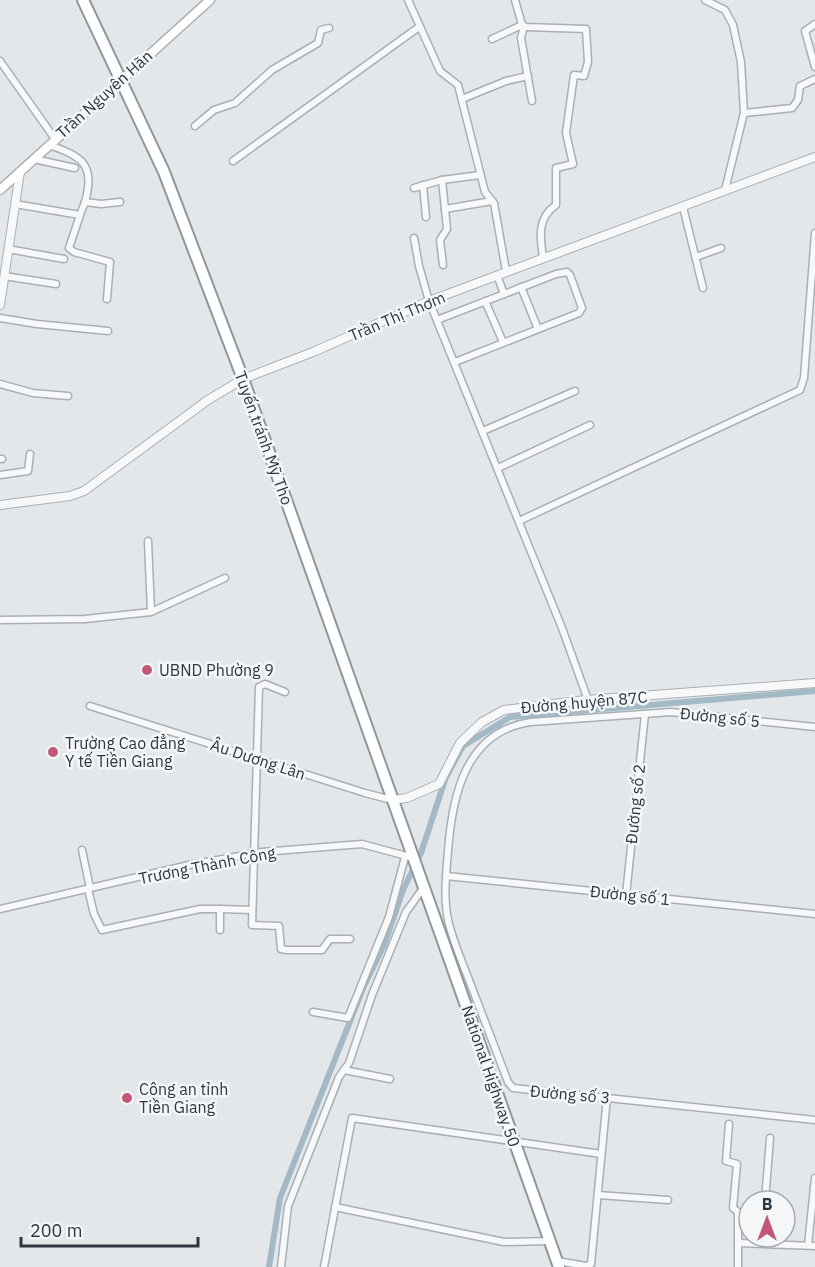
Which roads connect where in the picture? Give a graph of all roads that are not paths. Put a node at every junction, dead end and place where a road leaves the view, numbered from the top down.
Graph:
1 (83, 0) edge
2 (210, 0) edge
3 (409, 0) edge
4 (515, 0) edge
5 (705, 0) edge
6 (815, 24) edge
7 (523, 25) junction
8 (419, 27) junction
9 (329, 28) dead end
10 (492, 39) dead end
11 (0, 62) edge
12 (815, 67) edge
13 (528, 76) junction
14 (122, 78) junction
15 (815, 79) edge
16 (462, 99) junction
17 (532, 101) dead end
18 (744, 112) junction
19 (195, 126) dead end
20 (51, 142) junction
21 (815, 157) edge
22 (34, 159) junction
23 (233, 161) dead end
24 (75, 168) dead end
25 (20, 172) junction
26 (480, 175) junction
27 (442, 180) junction
28 (423, 185) junction
29 (414, 188) dead end
30 (0, 190) edge
31 (725, 190) junction
32 (492, 201) junction
33 (85, 202) junction
34 (120, 202) dead end
35 (15, 204) junction
36 (683, 207) junction
37 (444, 209) junction
38 (80, 215) junction
39 (426, 217) dead end
40 (815, 232) edge
41 (414, 238) dead end
42 (721, 248) dead end
43 (8, 249) junction
44 (696, 257) junction
45 (543, 258) junction
46 (64, 259) dead end
47 (443, 265) dead end
48 (506, 272) junction
49 (4, 276) junction
50 (498, 276) junction
51 (56, 284) dead end
52 (521, 287) junction
53 (703, 288) dead end
54 (504, 292) junction
55 (108, 299) dead end
56 (485, 301) junction
57 (430, 302) junction
58 (0, 304) edge
59 (0, 318) edge
60 (437, 320) junction
61 (538, 328) junction
62 (108, 331) dead end
63 (503, 342) junction
64 (455, 362) junction
65 (243, 379) junction
66 (0, 384) edge
67 (575, 391) dead end
68 (68, 396) dead end
69 (590, 426) dead end
70 (483, 431) junction
71 (30, 454) dead end
72 (498, 468) junction
73 (0, 475) edge
74 (0, 505) edge
75 (519, 521) junction
76 (148, 541) dead end
77 (225, 578) dead end
78 (151, 612) junction
79 (0, 620) edge
80 (815, 683) edge
81 (285, 692) dead end
82 (588, 700) junction
83 (90, 706) dead end
84 (645, 714) junction
85 (815, 727) edge
86 (255, 757) junction
87 (392, 800) junction
88 (82, 850) dead end
89 (252, 854) junction
90 (412, 859) junction
91 (446, 876) junction
92 (424, 886) junction
93 (89, 889) junction
94 (626, 894) junction
95 (0, 909) edge
96 (220, 909) junction
97 (252, 910) junction
98 (815, 915) edge
99 (220, 930) dead end
100 (350, 939) dead end
101 (449, 939) junction
102 (313, 1012) dead end
103 (496, 1052) junction
104 (484, 1056) junction
105 (344, 1070) junction
106 (390, 1079) dead end
107 (607, 1098) junction
108 (815, 1120) edge
109 (729, 1124) dead end
110 (770, 1138) dead end
111 (514, 1141) junction
112 (601, 1154) junction
113 (815, 1178) edge
114 (766, 1189) edge
115 (598, 1195) junction
116 (668, 1200) dead end
117 (335, 1207) junction
118 (737, 1211) edge
119 (551, 1241) junction
120 (797, 1244) edge
121 (812, 1246) edge
122 (738, 1249) edge
123 (558, 1264) edge
124 (281, 1267) edge
125 (324, 1267) edge
126 (738, 1267) edge

1 - 14 highway, Tuyến tránh Mỹ Tho
2 - 14 main road, Trần Nguyên Hãn
3 - 8 street
4 - 7 street
5 - 18 street
6 - 12 street
7 - 10 street
7 - 13 street
7 - 45 street
8 - 16 street
8 - 23 street
9 - 19 street
11 - 20 street
13 - 16 street
13 - 17 street
14 - 20 main road, Trần Nguyên Hãn
14 - 65 highway, Tuyến tránh Mỹ Tho
15 - 18 street
16 - 26 street
18 - 31 street
20 - 22 main road, Trần Nguyên Hãn
20 - 33 street
21 - 31 street, Trần Thị Thơm
22 - 24 street
22 - 25 main road, Trần Nguyên Hãn
25 - 30 main road, Trần Nguyên Hãn
25 - 35 street
26 - 27 street
26 - 32 street
27 - 28 street
27 - 37 street
28 - 29 street
28 - 39 street
31 - 36 street, Trần Thị Thơm
32 - 37 street
32 - 48 street
33 - 34 street
33 - 38 street
35 - 38 street
35 - 43 street
36 - 44 street
36 - 45 street, Trần Thị Thơm
37 - 47 street
38 - 55 street
40 - 75 street
41 - 57 street
42 - 44 street
43 - 46 street
43 - 49 street
44 - 53 street
45 - 48 street, Trần Thị Thơm
48 - 50 street, Trần Thị Thơm
49 - 51 street
49 - 58 street
50 - 54 street
50 - 57 street, Trần Thị Thơm
52 - 54 street
52 - 61 street
52 - 61 street
54 - 56 street
56 - 60 street
56 - 63 street
57 - 60 street
57 - 65 street, Trần Thị Thơm
59 - 62 street
60 - 64 street
61 - 63 street
63 - 64 street
64 - 70 street
65 - 74 street, Trần Thị Thơm
65 - 87 highway, Tuyến tránh Mỹ Tho
66 - 68 street
67 - 70 street
69 - 72 street
70 - 72 street
71 - 73 street
72 - 75 street
75 - 82 street
76 - 78 street
77 - 78 street
78 - 79 street
80 - 82 street, Đường huyện 87C
81 - 86 street
82 - 87 street, Đường huyện 87C
83 - 86 street, Âu Dương Lân
84 - 85 street, Đường số 5
84 - 91 street, Đường số 5
84 - 94 street, Đường số 2
86 - 87 street, Âu Dương Lân
86 - 89 street
87 - 90 highway, Tuyến tránh Mỹ Tho
88 - 93 street
89 - 90 street, Trương Thành Công
89 - 93 street, Trương Thành Công
89 - 97 street
90 - 92 highway, Tuyến tránh Mỹ Tho
90 - 102 street
91 - 94 street, Đường số 1
91 - 101 street, Đường số 3
92 - 101 highway, National Highway 50
92 - 105 street
93 - 95 street, Trương Thành Công
93 - 96 street
94 - 98 street, Đường số 1
96 - 97 street
96 - 99 street
97 - 100 street
101 - 103 street, Đường số 3
101 - 104 highway, National Highway 50
103 - 104 street
103 - 107 street, Đường số 3
104 - 111 highway, National Highway 50
105 - 106 street
105 - 124 street
107 - 108 street, Đường số 3
107 - 112 street
109 - 118 street
110 - 114 street
111 - 112 street
111 - 117 street
111 - 119 highway, National Highway 50
112 - 115 street
113 - 121 street
115 - 116 street
115 - 123 street
117 - 119 street
117 - 125 street
119 - 123 highway, National Highway 50
120 - 121 street
122 - 126 street

